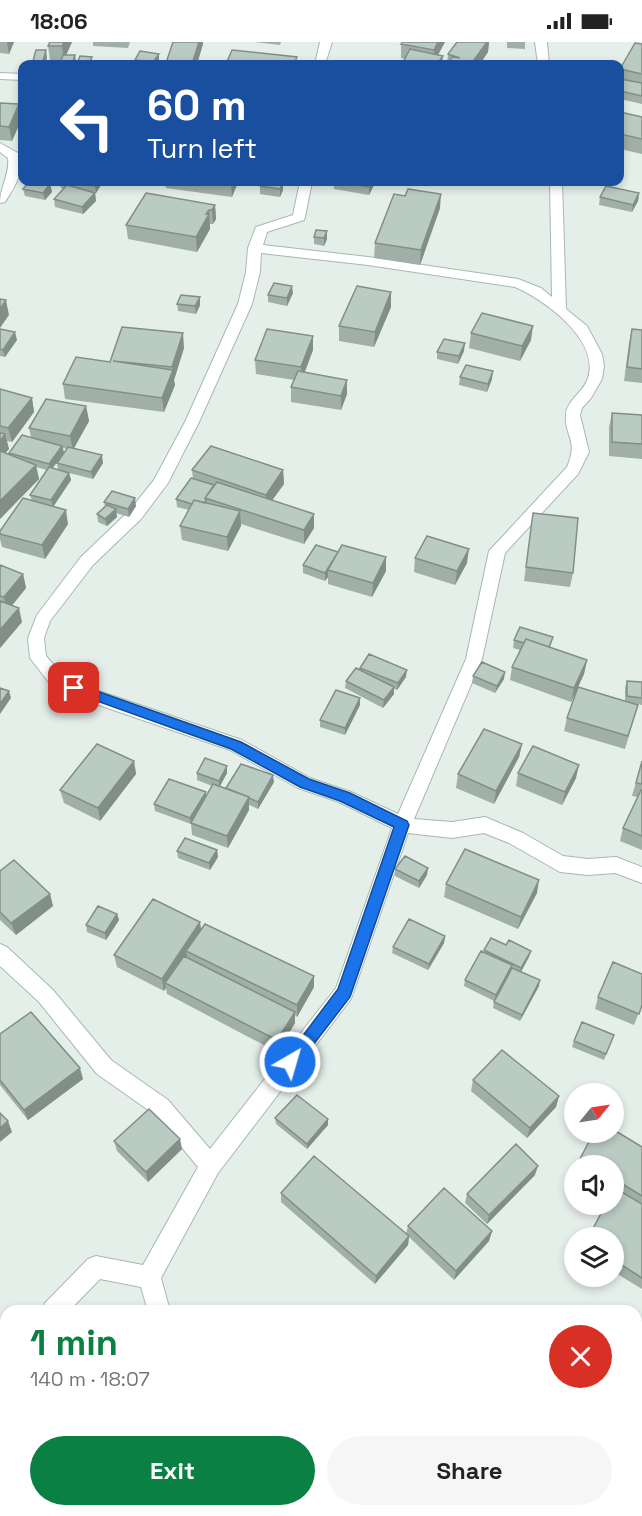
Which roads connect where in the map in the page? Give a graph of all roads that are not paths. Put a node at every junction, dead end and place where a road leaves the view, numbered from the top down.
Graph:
1 (327, 42) edge
2 (541, 42) edge
3 (321, 60) edge
4 (543, 60) edge
5 (0, 76) edge
6 (18, 77) edge
7 (0, 147) edge
8 (305, 186) edge
9 (556, 186) edge
10 (0, 199) edge
11 (255, 248) junction
12 (559, 309) junction
13 (402, 825) junction
14 (642, 875) edge
15 (0, 952) edge
16 (210, 1166) junction
17 (149, 1277) junction
18 (59, 1305) edge
19 (157, 1305) edge

1 - 3 street
2 - 4 street
5 - 6 street
7 - 10 street
8 - 11 street
9 - 12 street
11 - 12 street
11 - 13 street
12 - 13 street
13 - 14 street
13 - 16 street
15 - 16 street
16 - 17 street
17 - 18 street
17 - 19 street

